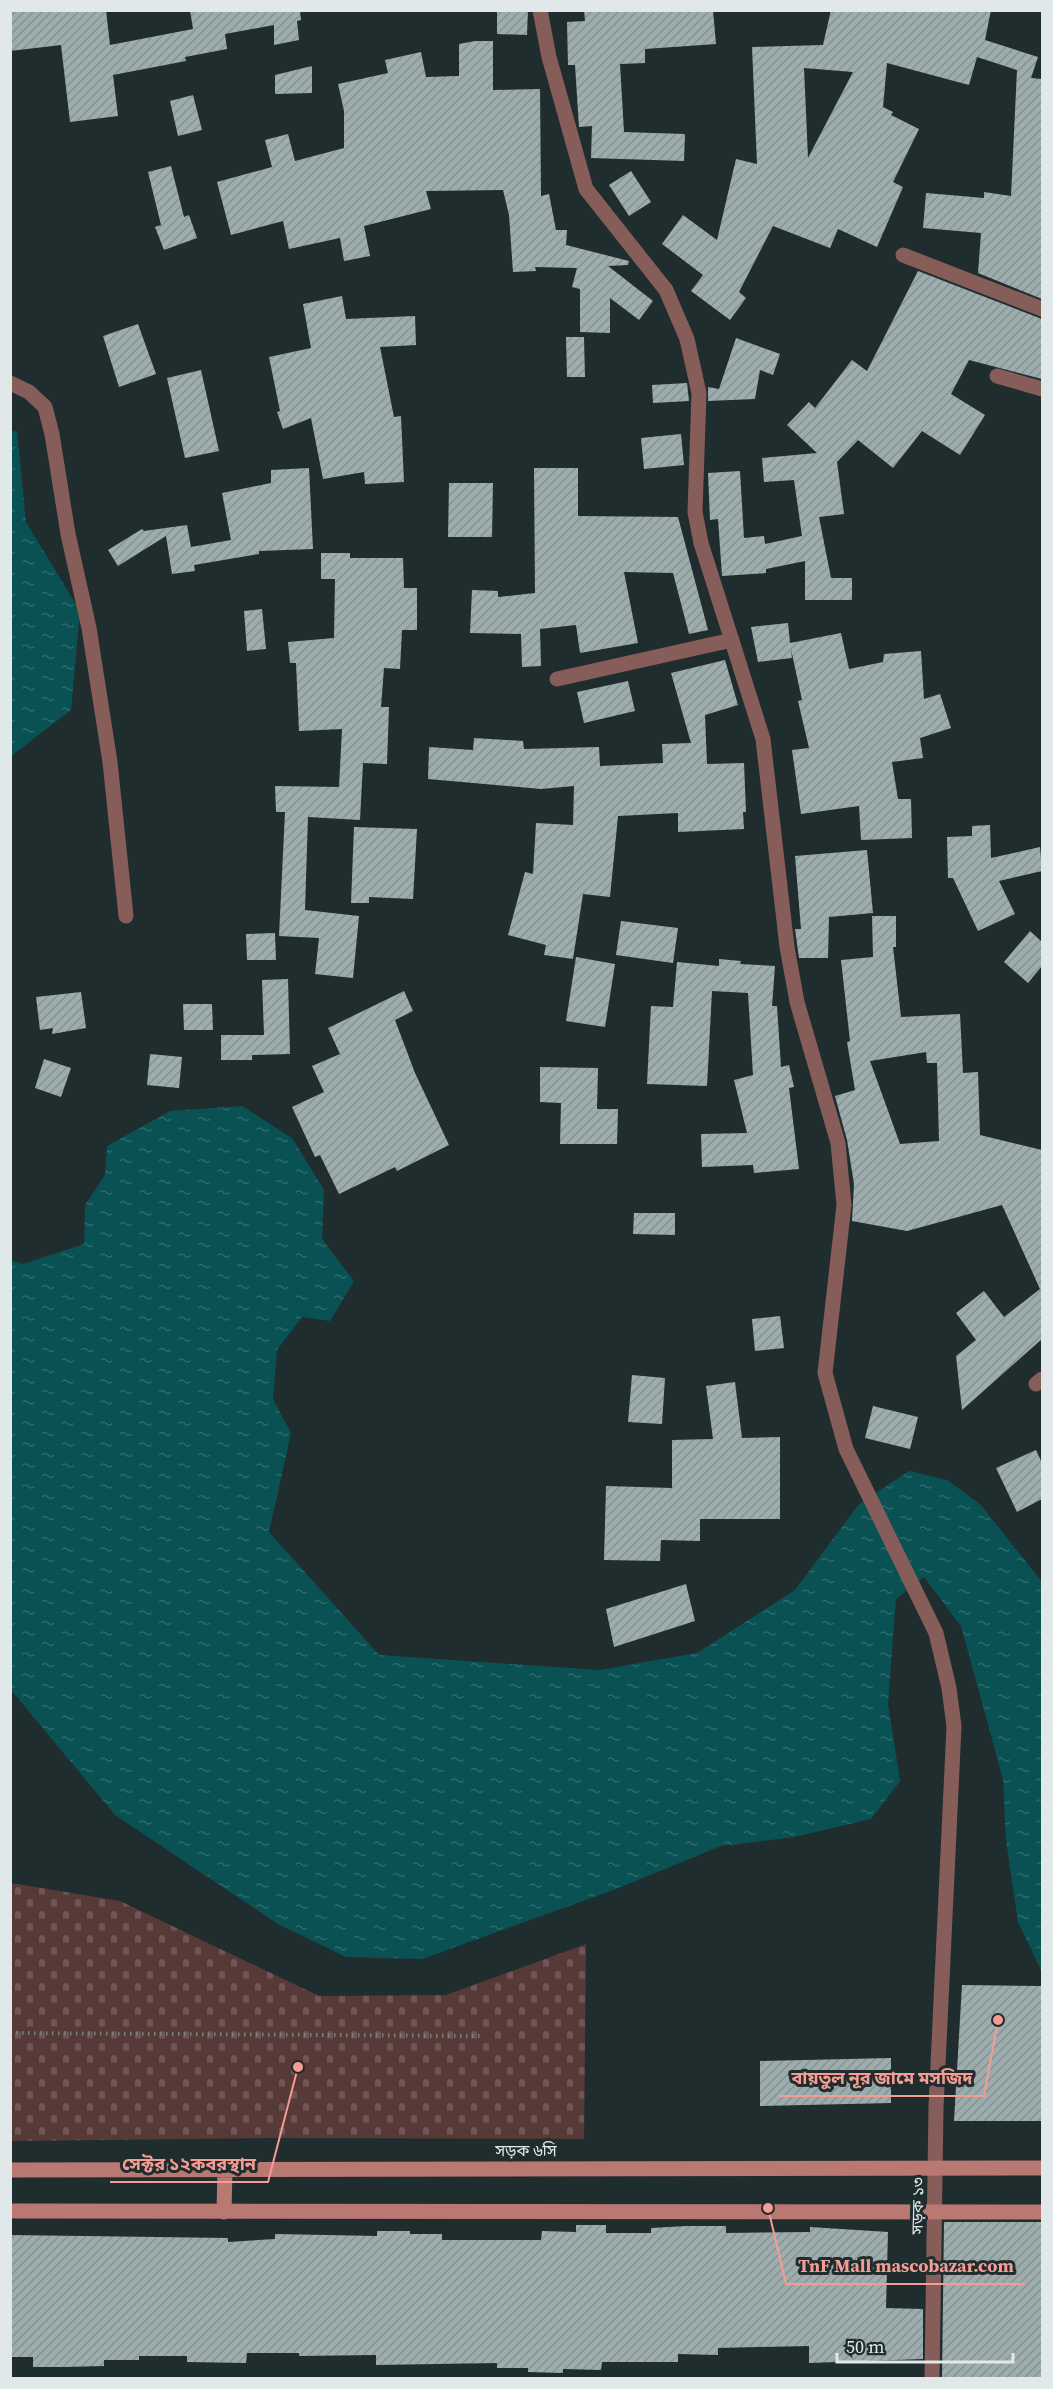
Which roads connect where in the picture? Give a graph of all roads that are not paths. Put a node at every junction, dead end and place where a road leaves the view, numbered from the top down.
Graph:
1 (540, 10) edge
2 (903, 255) dead end
3 (1042, 309) edge
4 (997, 376) dead end
5 (10, 383) edge
6 (1042, 389) edge
7 (732, 640) junction
8 (557, 679) dead end
9 (126, 916) dead end
10 (935, 2168) junction
11 (1042, 2168) edge
12 (225, 2169) junction
13 (10, 2170) edge
14 (10, 2211) edge
15 (224, 2211) junction
16 (935, 2212) junction
17 (1042, 2212) edge
18 (932, 2379) edge

1 - 7 street, সড়ক ১৩
2 - 3 street
4 - 6 street
5 - 9 street
7 - 8 street
7 - 10 street, সড়ক ১৩
10 - 11 street, সড়ক ৬সি
10 - 12 street, সড়ক ৬সি
10 - 16 street, সড়ক ১৩
12 - 13 street, সড়ক ৬সি
12 - 15 street
14 - 15 street
15 - 16 street
16 - 17 street
16 - 18 street, সড়ক ১৩

